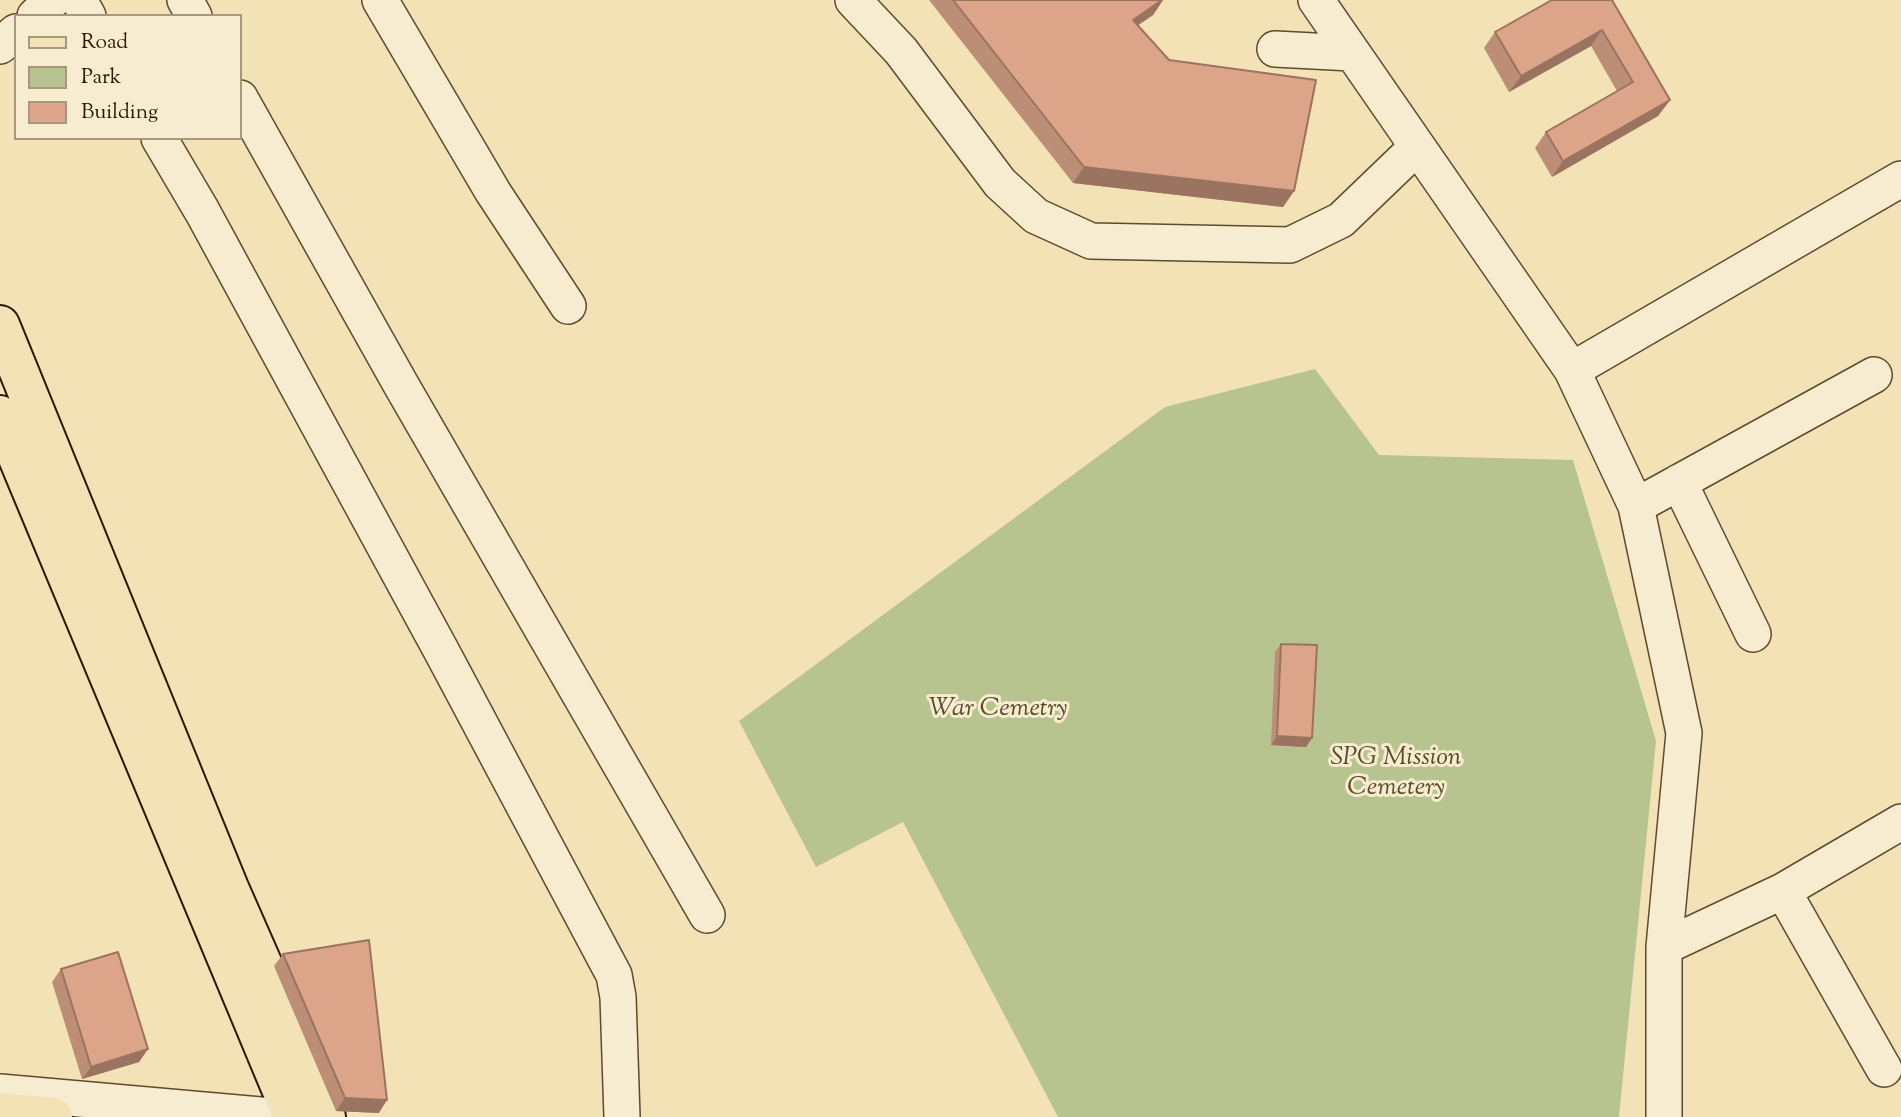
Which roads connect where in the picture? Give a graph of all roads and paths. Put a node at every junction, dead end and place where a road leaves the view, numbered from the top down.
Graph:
1 (54, 0) edge
2 (380, 0) edge
3 (853, 0) edge
4 (1316, 0) edge
5 (37, 14) edge
6 (14, 34) edge
7 (0, 46) edge
8 (1275, 49) dead end
9 (1352, 53) junction
10 (242, 102) edge
11 (160, 140) edge
12 (1417, 147) junction
13 (1901, 179) edge
14 (568, 306) dead end
15 (0, 325) edge
16 (1572, 370) junction
17 (1874, 375) dead end
18 (0, 415) edge
19 (1679, 482) junction
20 (1636, 506) junction
21 (1753, 634) dead end
22 (1901, 822) edge
23 (1783, 891) junction
24 (708, 915) dead end
25 (1664, 947) junction
26 (1884, 1069) dead end
27 (0, 1093) edge
28 (0, 1112) edge
29 (52, 1117) edge
30 (283, 1117) edge
31 (293, 1117) edge
32 (326, 1117) edge
33 (622, 1117) edge
34 (1664, 1117) edge

1 - 5 street
2 - 14 street
3 - 12 street
4 - 9 street
6 - 7 street
8 - 9 street
9 - 12 street
10 - 24 street
11 - 33 street
12 - 16 street
13 - 16 street
15 - 32 main road
16 - 20 street
17 - 19 street
18 - 31 main road
19 - 20 street
19 - 21 street
20 - 25 street
22 - 23 street
23 - 25 street
23 - 26 street
25 - 34 street
27 - 30 street
28 - 29 main road

